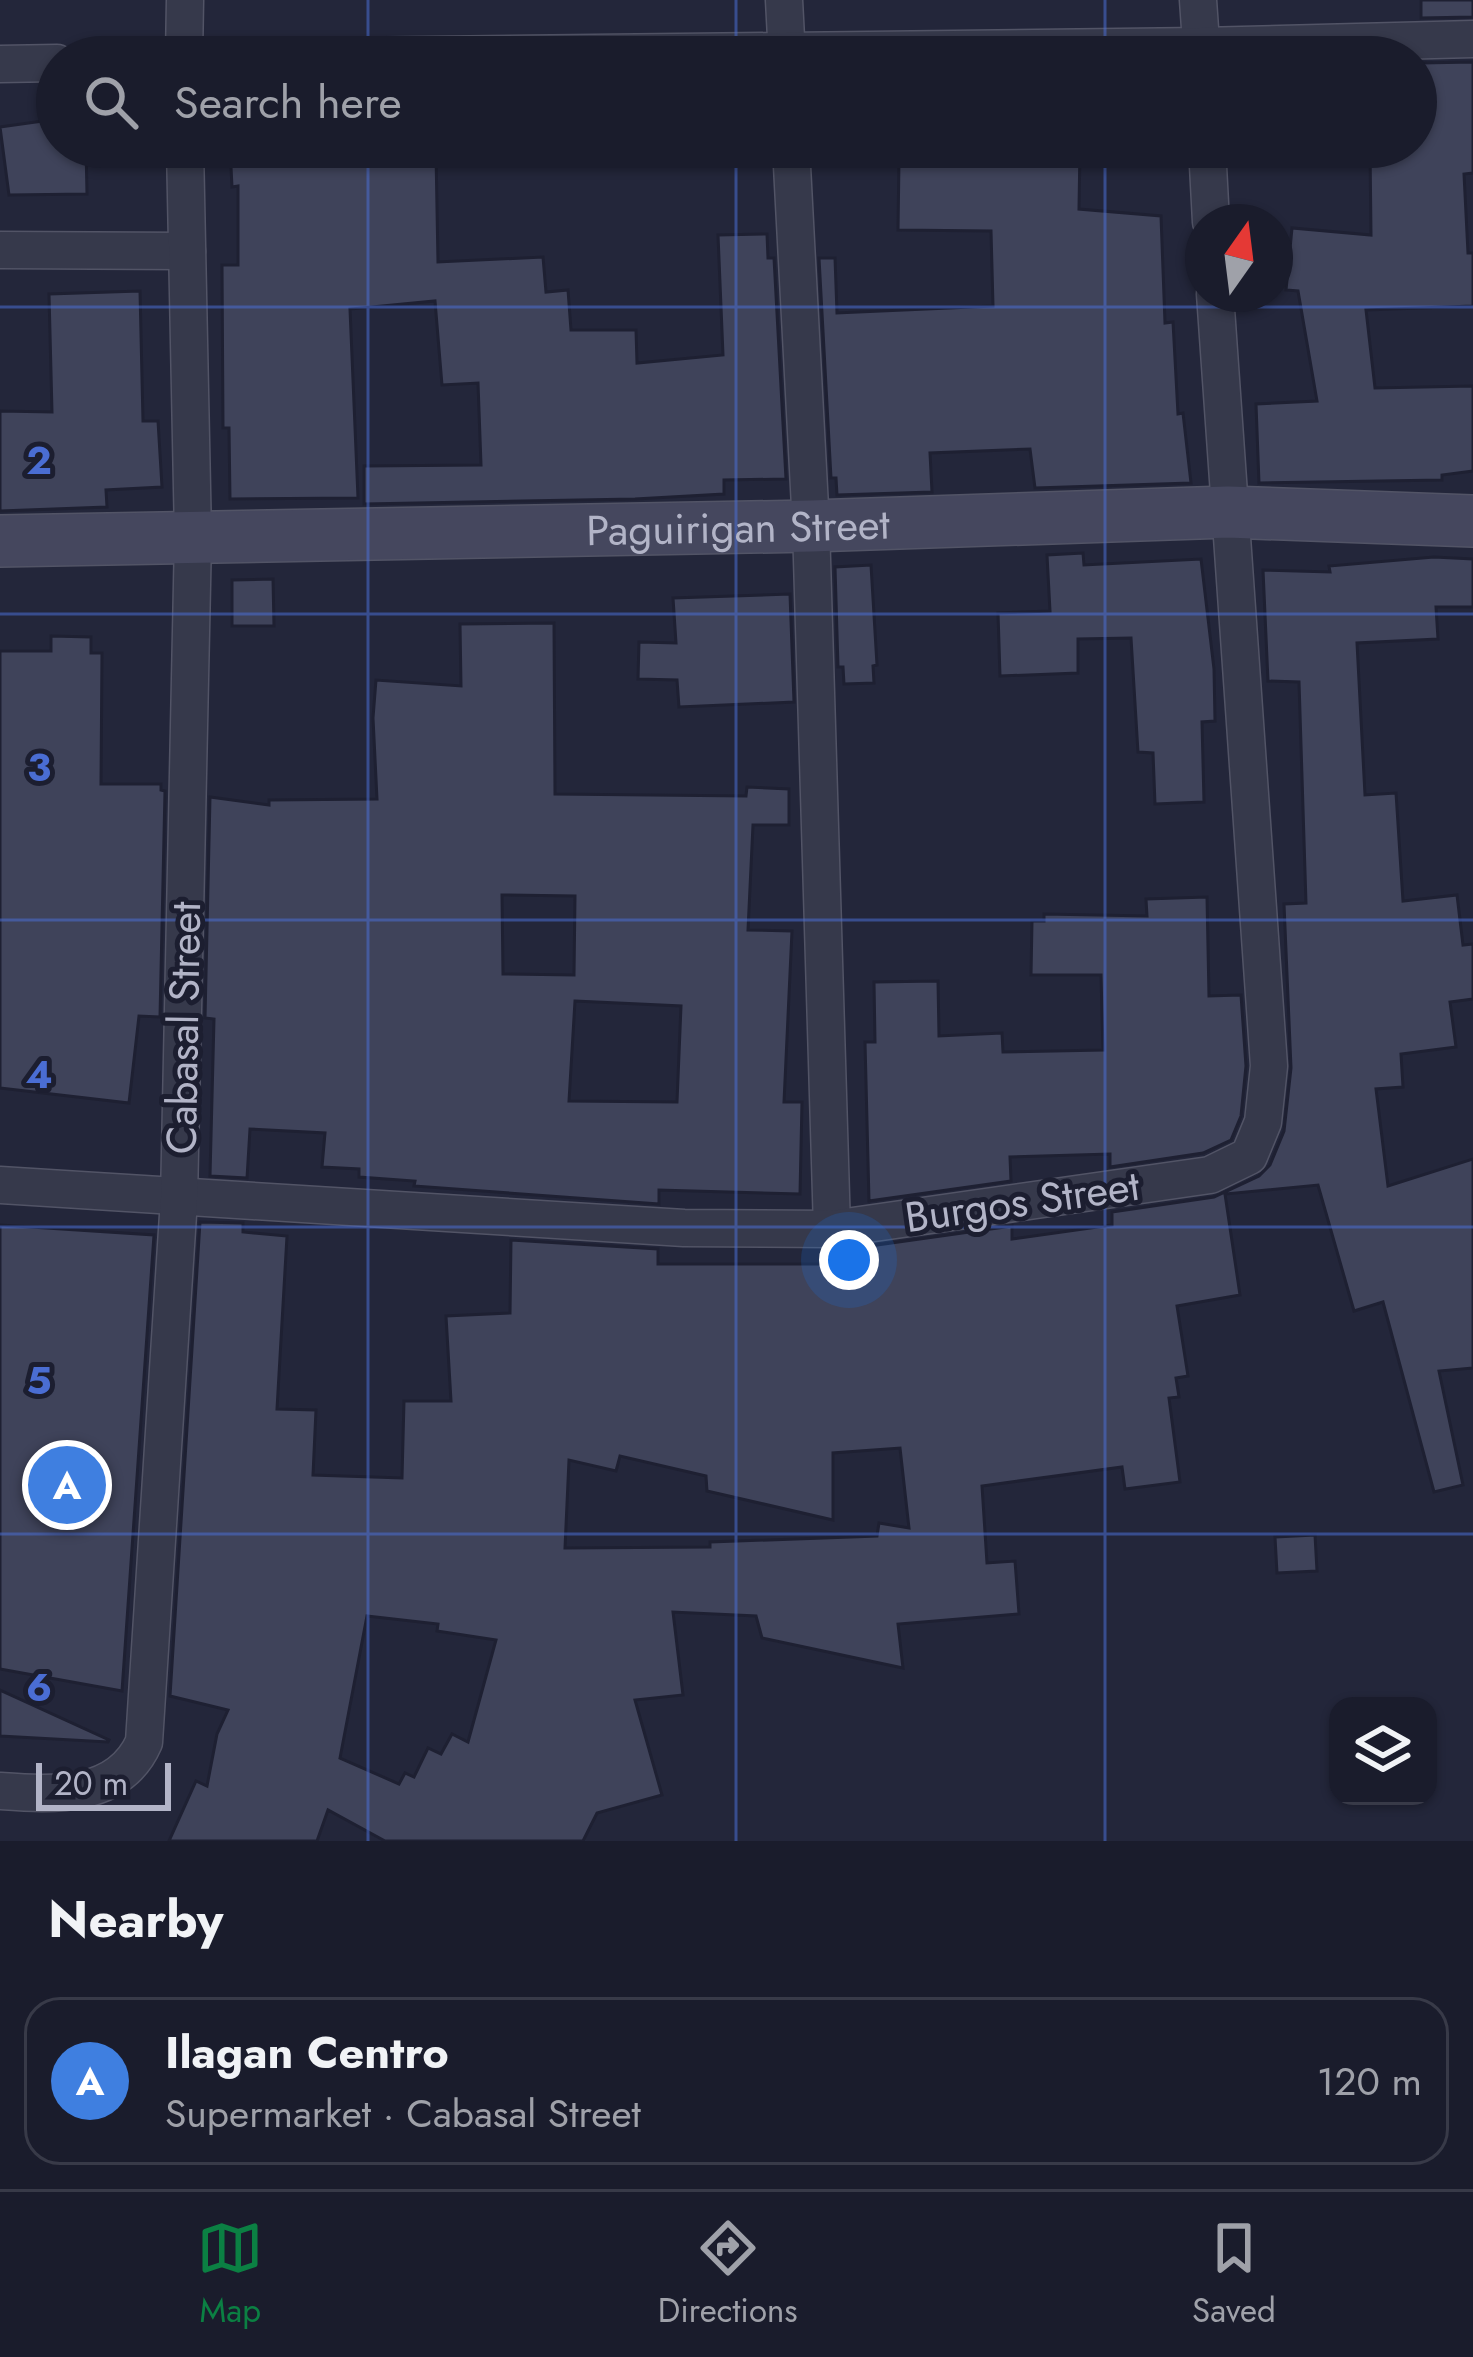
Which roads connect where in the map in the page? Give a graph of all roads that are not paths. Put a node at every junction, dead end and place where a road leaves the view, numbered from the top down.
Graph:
1 (185, 0) edge
2 (784, 0) edge
3 (1198, 0) edge
4 (184, 36) edge
5 (785, 36) edge
6 (1201, 36) edge
7 (1473, 39) edge
8 (1437, 41) edge
9 (36, 63) edge
10 (0, 64) edge
11 (185, 168) edge
12 (792, 168) edge
13 (1208, 168) edge
14 (1210, 204) edge
15 (0, 250) edge
16 (187, 250) junction
17 (1216, 312) edge
18 (1228, 512) junction
19 (1473, 521) edge
20 (811, 526) junction
21 (193, 537) junction
22 (0, 542) edge
23 (0, 1185) edge
24 (179, 1198) junction
25 (832, 1228) junction
26 (0, 1791) edge

1 - 4 street
2 - 5 street
3 - 6 street
7 - 8 street
9 - 10 street
11 - 16 street, Cabasal Street
12 - 20 street
13 - 14 street
15 - 16 street
16 - 21 street, Cabasal Street
17 - 18 street
18 - 19 main road, Paguirigan Street
18 - 20 main road, Paguirigan Street
18 - 25 street, Burgos Street
20 - 21 main road, Paguirigan Street
20 - 25 street
21 - 22 main road, Paguirigan Street
21 - 24 street, Cabasal Street
23 - 24 street, Burgos Street
24 - 25 street, Burgos Street
24 - 26 street, Cabasal Street

